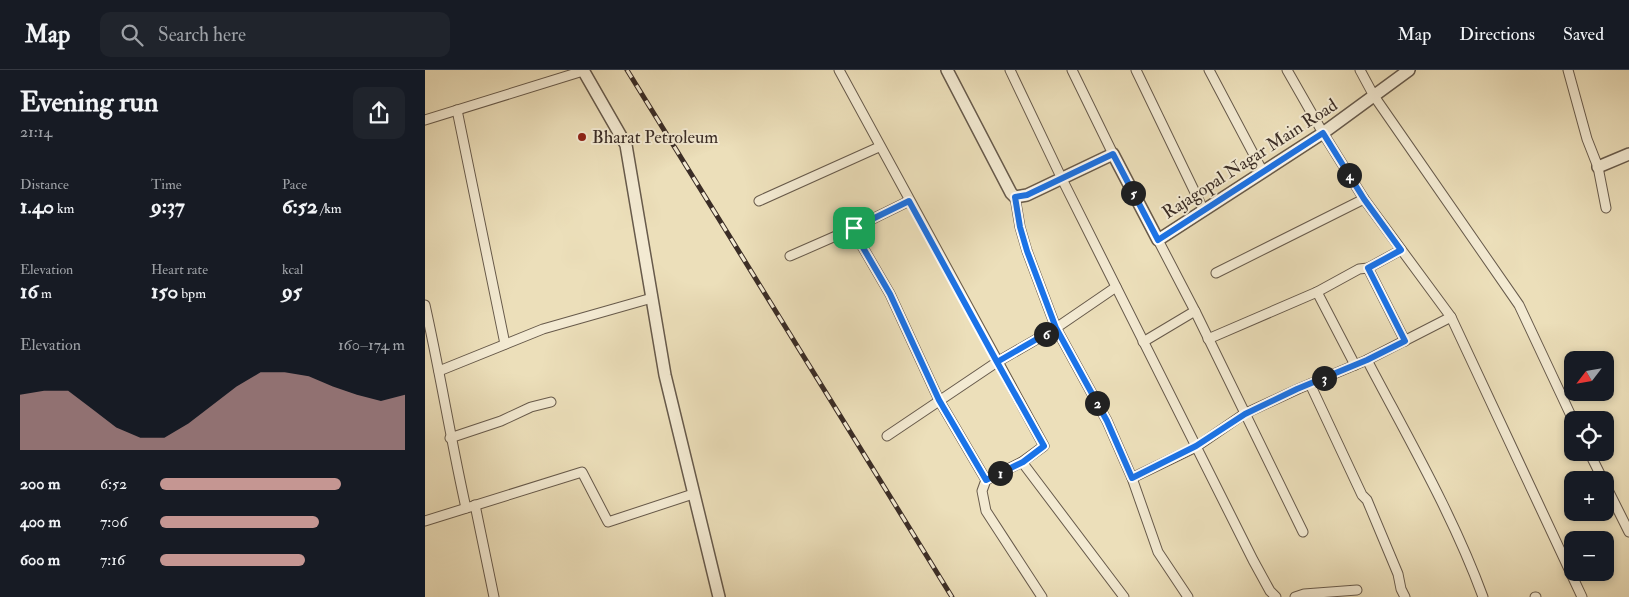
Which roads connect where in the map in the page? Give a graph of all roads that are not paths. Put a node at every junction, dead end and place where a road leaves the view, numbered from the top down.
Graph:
1 (583, 70) edge
2 (839, 70) edge
3 (947, 70) edge
4 (1010, 70) edge
5 (1072, 70) edge
6 (1136, 70) edge
7 (1209, 70) edge
8 (1287, 70) edge
9 (1360, 70) edge
10 (1408, 70) edge
11 (1568, 70) edge
12 (1374, 96) junction
13 (457, 110) junction
14 (425, 120) edge
15 (1323, 133) junction
16 (879, 147) junction
17 (1113, 154) junction
18 (1629, 154) edge
19 (1598, 167) junction
20 (1263, 172) junction
21 (1062, 179) junction
22 (1015, 197) junction
23 (1364, 199) junction
24 (759, 201) dead end
25 (909, 201) junction
26 (1607, 208) dead end
27 (1204, 211) junction
28 (854, 228) junction
29 (1158, 240) junction
30 (1401, 250) junction
31 (789, 256) dead end
32 (1368, 268) junction
33 (1216, 273) dead end
34 (1115, 287) junction
35 (1317, 292) junction
36 (652, 298) junction
37 (425, 304) edge
38 (1195, 311) junction
39 (1451, 317) junction
40 (1056, 328) junction
41 (1208, 339) junction
42 (1405, 341) junction
43 (1143, 342) junction
44 (505, 344) junction
45 (1367, 360) junction
46 (997, 362) junction
47 (1355, 365) junction
48 (439, 371) junction
49 (1310, 384) junction
50 (939, 400) junction
51 (551, 402) dead end
52 (1569, 411) edge
53 (1245, 414) junction
54 (887, 436) dead end
55 (450, 438) junction
56 (1196, 446) junction
57 (1023, 462) junction
58 (1132, 478) junction
59 (986, 480) junction
60 (693, 494) junction
61 (1614, 502) edge
62 (471, 507) junction
63 (425, 521) edge
64 (1303, 532) dead end
65 (1629, 532) edge
66 (1357, 590) dead end
67 (494, 597) edge
68 (719, 597) edge
69 (1042, 597) edge
70 (1124, 597) edge
71 (1188, 597) edge
72 (1276, 597) edge
73 (1295, 597) edge
74 (1405, 597) edge
75 (1483, 597) edge
76 (1582, 597) edge

1 - 13 street
1 - 36 street
2 - 16 street
3 - 22 street
4 - 21 street
5 - 17 street
6 - 27 street
7 - 20 street
8 - 15 street
9 - 12 street
10 - 12 street, Rajagopal Nagar Main Road
11 - 19 street
12 - 15 street, Rajagopal Nagar Main Road
12 - 52 street
13 - 14 street
13 - 44 street
15 - 20 street, Rajagopal Nagar Main Road
15 - 23 street
16 - 24 street
16 - 25 street
17 - 21 street
17 - 29 street
18 - 19 street
19 - 26 street
20 - 27 street, Rajagopal Nagar Main Road
21 - 22 street
21 - 34 street
22 - 40 street
23 - 30 street
23 - 33 street
25 - 28 street
25 - 46 street
27 - 29 street, Rajagopal Nagar Main Road
28 - 31 street
28 - 50 street
29 - 38 street
30 - 32 street
30 - 39 street
32 - 35 street
32 - 42 street
34 - 40 street
34 - 43 street
35 - 41 street
35 - 47 street
36 - 44 street
36 - 60 street
37 - 48 street
38 - 41 street
38 - 43 street
39 - 42 street
39 - 76 street
40 - 46 street
40 - 58 street
41 - 53 street
42 - 45 street
43 - 56 street
44 - 48 street
45 - 47 street
45 - 75 street
46 - 50 street
46 - 57 street
47 - 49 street
48 - 55 street
49 - 53 street
49 - 74 street
50 - 54 street
50 - 59 street
51 - 55 street
53 - 56 street
53 - 64 street
55 - 62 street
56 - 58 street
56 - 72 street
57 - 59 street
57 - 70 street
58 - 71 street
59 - 69 street
60 - 62 street
60 - 68 street
61 - 65 street
62 - 63 street
62 - 67 street
66 - 73 street

